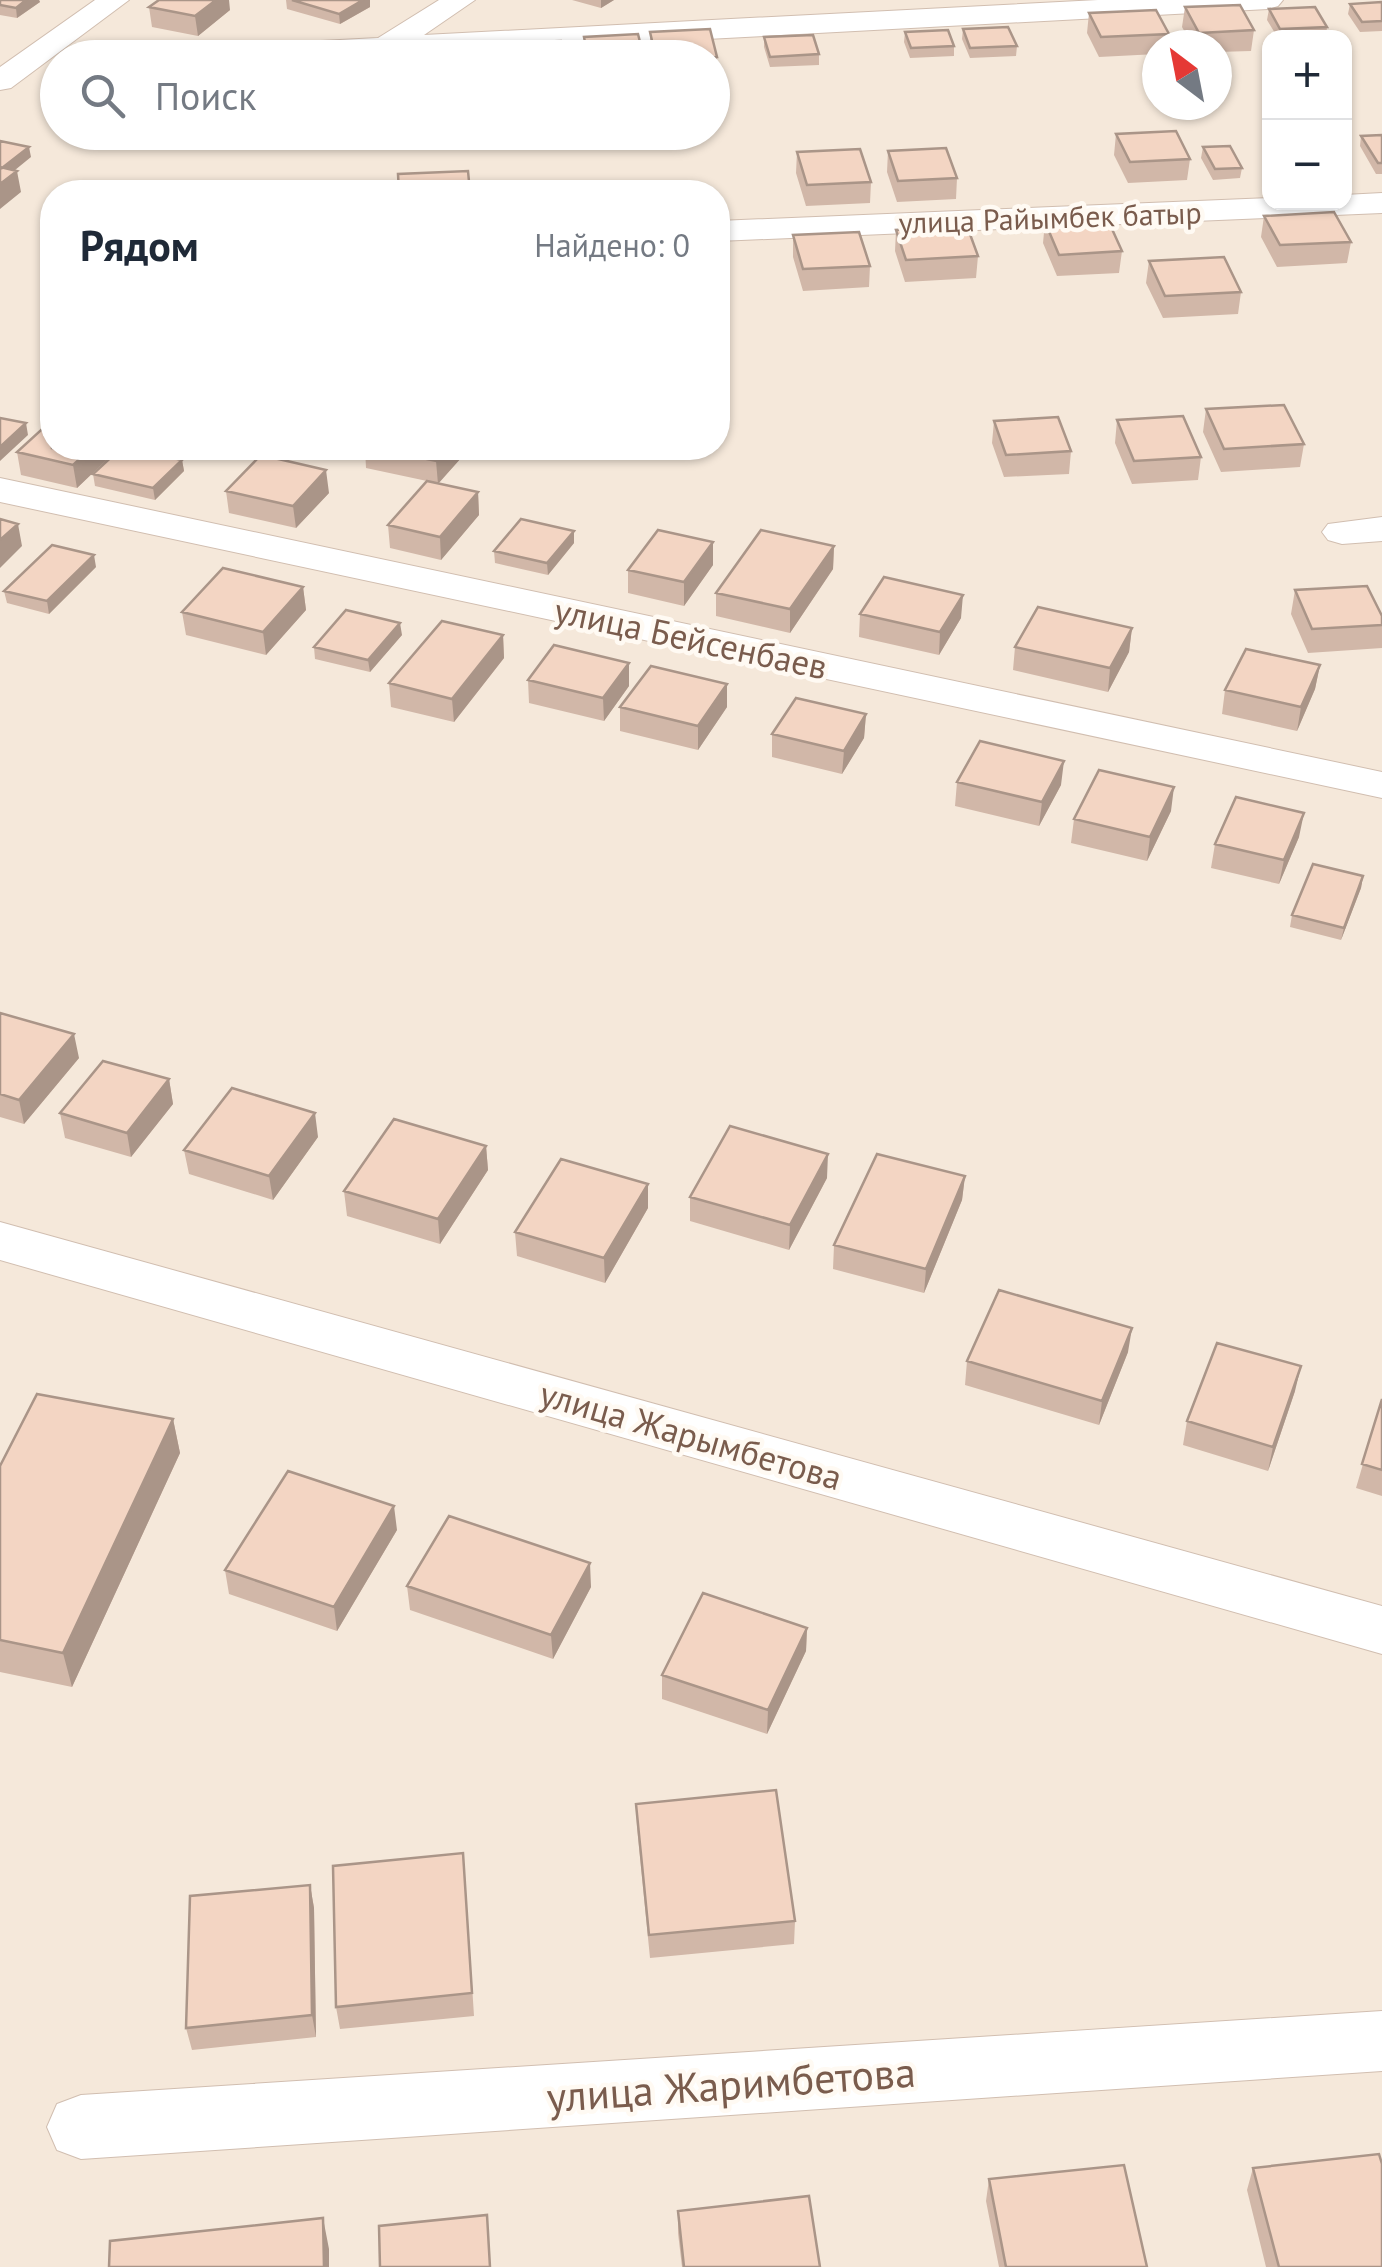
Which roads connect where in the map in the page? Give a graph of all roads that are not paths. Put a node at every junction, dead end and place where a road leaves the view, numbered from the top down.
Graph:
1 (114, 0) edge
2 (460, 0) edge
3 (1268, 0) edge
4 (54, 40) edge
5 (394, 40) edge
6 (484, 40) edge
7 (40, 49) edge
8 (40, 66) edge
9 (7, 71) edge
10 (1382, 203) edge
11 (730, 230) edge
12 (0, 490) edge
13 (1382, 529) edge
14 (1342, 532) dead end
15 (1382, 785) edge
16 (0, 1241) edge
17 (1382, 1630) edge
18 (1382, 2041) edge
19 (80, 2127) dead end

1 - 4 street
2 - 5 street
3 - 6 street
7 - 9 street
8 - 9 street
10 - 11 street, улица Райымбек батыр
12 - 15 street, улица Бейсенбаев
13 - 14 street
16 - 17 street, улица Жарымбетова
18 - 19 street, улица Жаримбетова

